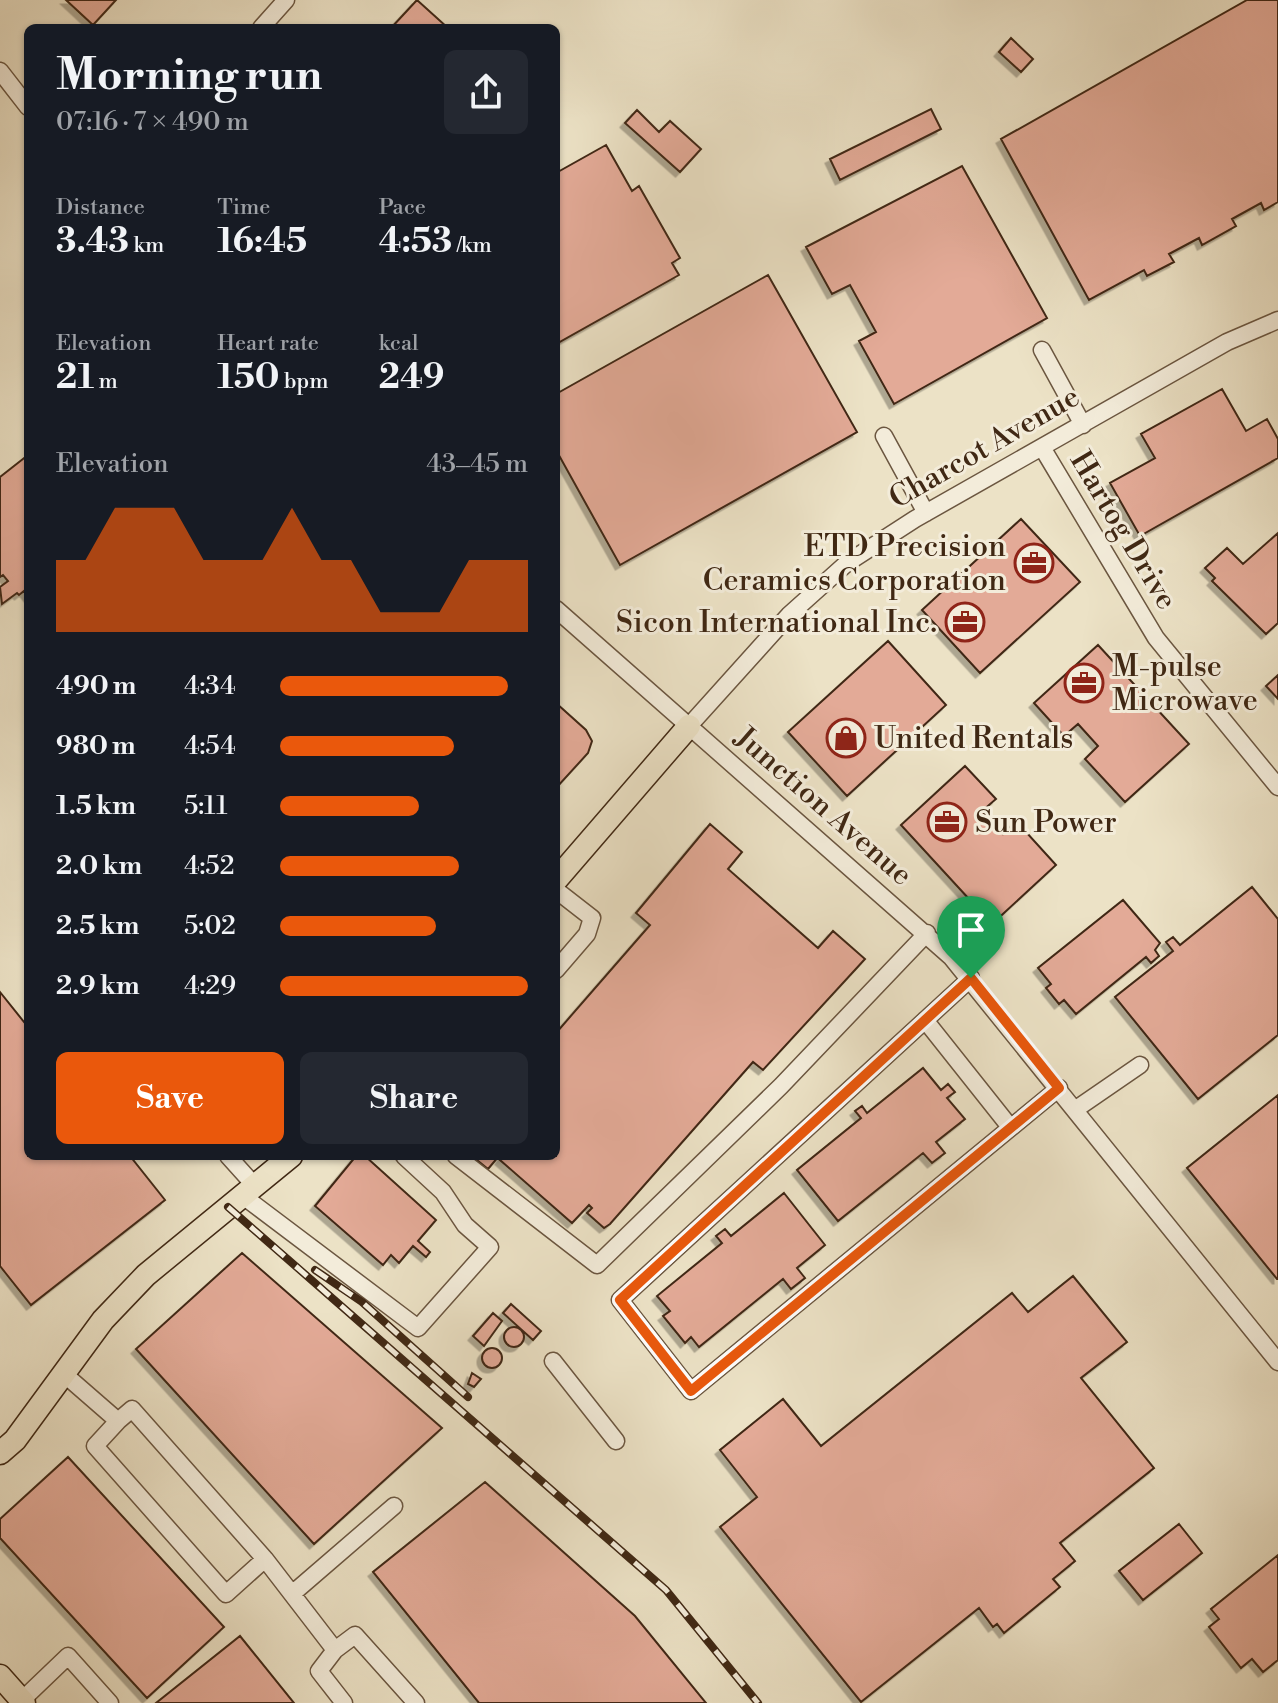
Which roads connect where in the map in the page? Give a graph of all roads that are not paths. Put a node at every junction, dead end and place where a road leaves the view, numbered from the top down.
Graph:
1 (286, 0) edge
2 (265, 24) edge
3 (0, 71) edge
4 (24, 102) edge
5 (1278, 320) edge
6 (1042, 350) dead end
7 (1083, 425) junction
8 (884, 436) dead end
9 (1043, 449) junction
10 (926, 513) junction
11 (560, 613) edge
12 (689, 726) junction
13 (1278, 787) edge
14 (560, 875) edge
15 (560, 893) edge
16 (927, 933) junction
17 (560, 965) edge
18 (971, 978) junction
19 (925, 1020) junction
20 (1140, 1065) dead end
21 (1059, 1088) junction
22 (1076, 1109) junction
23 (1010, 1127) junction
24 (230, 1160) edge
25 (286, 1160) edge
26 (408, 1160) edge
27 (461, 1160) edge
28 (249, 1191) junction
29 (553, 1361) dead end
30 (1278, 1362) edge
31 (64, 1374) junction
32 (118, 1421) junction
33 (616, 1441) dead end
34 (0, 1453) edge
35 (394, 1506) dead end
36 (265, 1559) junction
37 (292, 1594) junction
38 (335, 1650) junction
39 (0, 1676) edge
40 (411, 1697) edge
41 (23, 1702) edge
42 (110, 1703) edge
43 (344, 1703) edge
44 (392, 1703) edge

1 - 2 street
3 - 4 street
5 - 7 street, Charcot Avenue
6 - 7 street
7 - 9 street, Charcot Avenue
8 - 10 street
9 - 10 street, Charcot Avenue
9 - 13 street, Hartog Drive
10 - 12 street, Charcot Avenue
11 - 12 street, Junction Avenue
12 - 14 main road, Charcot Avenue
12 - 16 street, Junction Avenue
15 - 17 street
16 - 18 street, Junction Avenue
16 - 27 street
18 - 19 street
18 - 21 street, Junction Avenue
19 - 23 street
19 - 23 street
20 - 22 street
21 - 22 street, Junction Avenue
21 - 23 street
22 - 30 street, Junction Avenue
24 - 28 street
25 - 28 main road
26 - 28 street
28 - 31 main road
29 - 33 street
31 - 32 street
31 - 34 main road
32 - 36 street
32 - 36 street
35 - 37 street
36 - 37 street
37 - 38 street
38 - 40 street
38 - 43 street
39 - 41 main road
40 - 44 street
41 - 42 street

